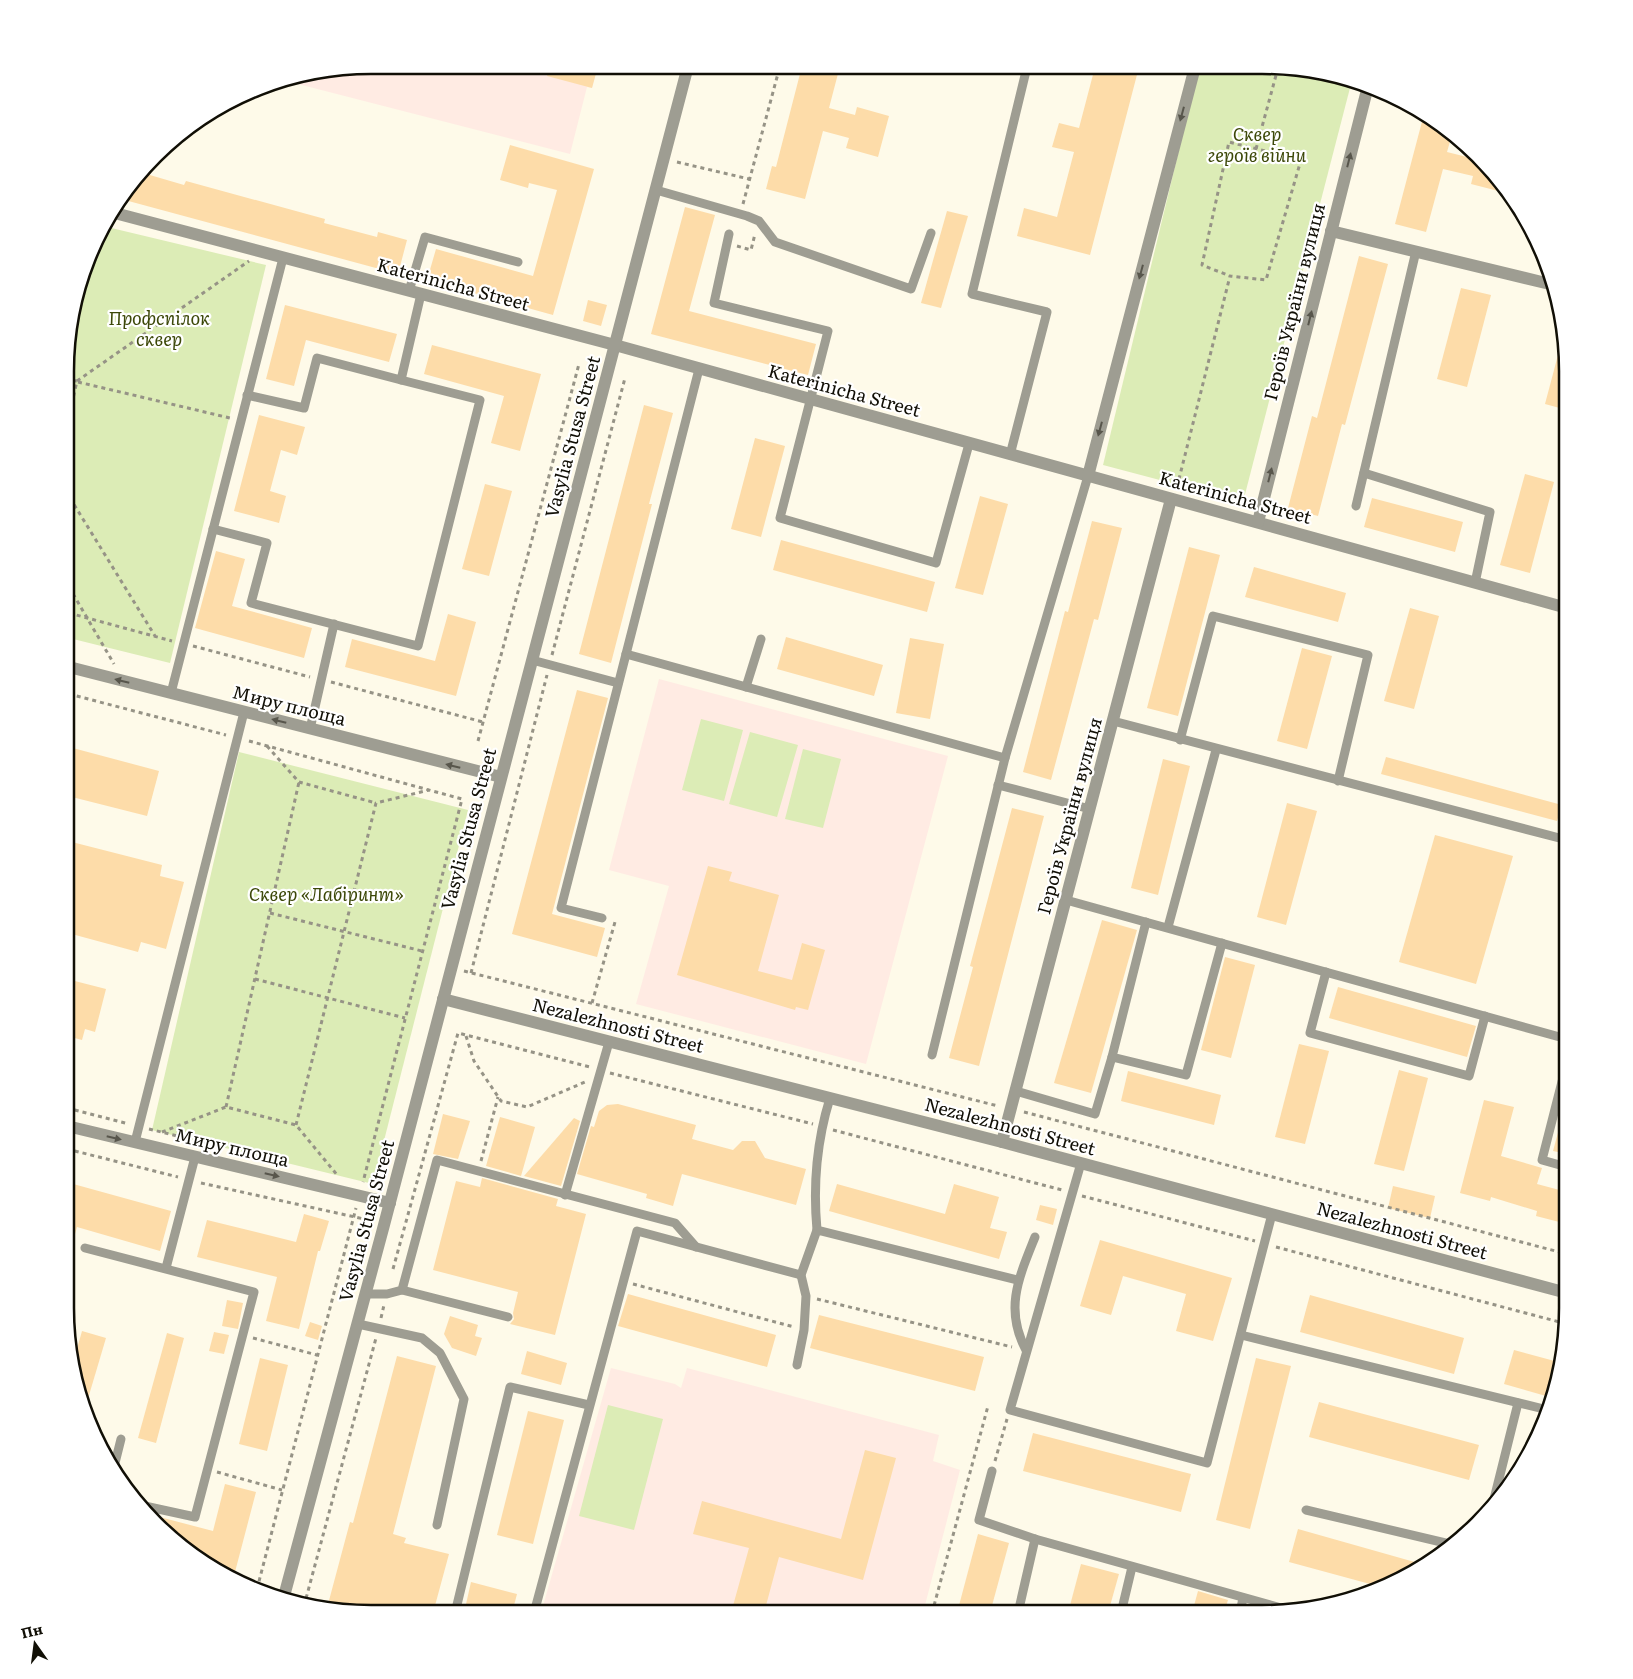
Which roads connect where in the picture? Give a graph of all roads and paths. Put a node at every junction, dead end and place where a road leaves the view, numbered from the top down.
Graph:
1 (686, 74) edge
2 (778, 74) edge
3 (1025, 74) edge
4 (1193, 74) edge
5 (1276, 74) edge
6 (1366, 93) edge
7 (1256, 149) junction
8 (664, 159) junction
9 (750, 178) junction
10 (656, 190) junction
11 (119, 214) edge
12 (740, 214) junction
13 (759, 221) junction
14 (1331, 231) junction
15 (931, 233) dead end
16 (728, 238) joint
17 (262, 252) junction
18 (1416, 252) junction
19 (283, 258) junction
20 (518, 262) dead end
21 (1230, 276) junction
22 (1546, 284) edge
23 (415, 293) junction
24 (615, 345) junction
25 (579, 364) dead end
26 (699, 369) junction
27 (401, 380) junction
28 (74, 381) edge
29 (77, 381) junction
30 (74, 394) edge
31 (247, 395) junction
32 (809, 399) junction
33 (240, 420) junction
34 (969, 444) junction
35 (1010, 455) junction
36 (1364, 473) junction
37 (1088, 476) junction
38 (1173, 500) junction
39 (74, 504) edge
40 (1356, 506) dead end
41 (1258, 522) junction
42 (213, 529) junction
43 (1474, 582) junction
44 (74, 595) edge
45 (1559, 606) edge
46 (74, 614) edge
47 (88, 618) junction
48 (334, 624) junction
49 (156, 637) junction
50 (761, 639) dead end
51 (184, 644) junction
52 (626, 654) junction
53 (532, 660) junction
54 (74, 668) edge
55 (322, 680) junction
56 (124, 681) junction
57 (618, 683) junction
58 (746, 687) junction
59 (171, 693) junction
60 (74, 695) edge
61 (244, 712) junction
62 (1113, 721) junction
63 (483, 722) junction
64 (310, 729) junction
65 (236, 738) junction
66 (1180, 740) junction
67 (478, 741) dead end
68 (267, 746) junction
69 (1216, 750) junction
70 (1005, 758) junction
71 (501, 777) junction
72 (1338, 781) junction
73 (299, 782) junction
74 (998, 784) junction
75 (430, 790) junction
76 (376, 803) junction
77 (1090, 809) junction
78 (1559, 838) edge
79 (1066, 900) junction
80 (270, 913) junction
81 (602, 918) joint
82 (1146, 922) junction
83 (1168, 927) junction
84 (344, 930) junction
85 (1222, 943) junction
86 (422, 951) junction
87 (1326, 972) junction
88 (255, 979) junction
89 (327, 999) junction
90 (443, 999) junction
91 (592, 1003) dead end
92 (1485, 1016) junction
93 (405, 1018) junction
94 (466, 1035) junction
95 (1559, 1037) edge
96 (609, 1042) junction
97 (932, 1054) dead end
98 (1112, 1057) junction
99 (600, 1073) junction
100 (1016, 1091) junction
101 (1559, 1093) edge
102 (498, 1096) junction
103 (830, 1098) junction
104 (226, 1107) junction
105 (296, 1125) junction
106 (821, 1127) junction
107 (74, 1128) edge
108 (162, 1132) dead end
109 (135, 1142) junction
110 (1002, 1142) junction
111 (74, 1151) edge
112 (194, 1157) junction
113 (1081, 1163) junction
114 (1559, 1165) edge
115 (479, 1172) junction
116 (338, 1176) dead end
117 (189, 1180) junction
118 (408, 1181) dead end
119 (363, 1182) dead end
120 (415, 1183) junction
121 (1072, 1193) junction
122 (565, 1195) junction
123 (390, 1203) junction
124 (356, 1206) dead end
125 (1272, 1214) junction
126 (354, 1217) junction
127 (364, 1219) dead end
128 (817, 1230) junction
129 (1035, 1237) dead end
130 (1264, 1244) junction
131 (696, 1247) junction
132 (85, 1248) joint
133 (74, 1250) edge
134 (166, 1268) junction
135 (801, 1275) junction
136 (1017, 1280) junction
137 (623, 1281) junction
138 (402, 1290) junction
139 (1559, 1291) edge
140 (366, 1294) junction
141 (387, 1294) junction
142 (806, 1296) junction
143 (508, 1317) dead end
144 (1559, 1322) edge
145 (358, 1324) junction
146 (378, 1329) junction
147 (804, 1330) junction
148 (243, 1335) junction
149 (1241, 1335) junction
150 (1026, 1350) junction
151 (317, 1355) junction
152 (797, 1365) dead end
153 (1518, 1403) junction
154 (590, 1405) junction
155 (988, 1406) dead end
156 (1542, 1408) edge
157 (1010, 1410) junction
158 (121, 1438) dead end
159 (116, 1460) edge
160 (207, 1470) junction
161 (992, 1471) joint
162 (282, 1490) junction
163 (1496, 1492) edge
164 (150, 1507) edge
165 (1306, 1510) dead end
166 (437, 1525) dead end
167 (1035, 1539) junction
168 (1445, 1543) edge
169 (1132, 1566) junction
170 (258, 1583) edge
171 (285, 1592) edge
172 (306, 1598) edge
173 (1243, 1598) junction
174 (457, 1605) edge
175 (536, 1605) edge
176 (934, 1605) edge
177 (1020, 1605) edge
178 (1123, 1605) edge
179 (1242, 1605) edge
180 (1269, 1605) edge

1 - 8 street, Vasylia Stusa Street
2 - 9 path
3 - 35 lane
4 -> 37 street
5 - 7 path
14 -> 6 street, Героїв України вулиця
7 - 21 path
7 - 21 path
8 - 9 path
8 - 10 street, Vasylia Stusa Street
9 - 12 path
10 - 12 lane
10 - 24 street, Vasylia Stusa Street
11 - 17 street, Katerinicha Street
12 - 13 lane
13 - 15 lane
13 - 16 path
14 - 18 street
41 -> 14 street, Героїв України вулиця
16 - 32 lane
17 - 19 street, Katerinicha Street
17 - 29 path
18 - 22 street
18 - 36 lane
19 - 23 street, Katerinicha Street
19 - 31 lane
20 - 23 lane
21 - 38 path
23 - 24 street, Katerinicha Street
23 - 27 lane
24 - 26 street, Katerinicha Street
24 - 53 street, Vasylia Stusa Street
25 - 63 path
26 - 32 street, Katerinicha Street
26 - 52 lane
27 - 31 lane
27 - 48 lane
28 - 29 path
29 - 30 path
29 - 33 path
31 - 33 lane
32 - 34 street, Katerinicha Street
32 - 34 lane
33 - 42 lane
34 - 35 street, Katerinicha Street
35 - 37 street, Katerinicha Street
36 - 40 lane
36 - 43 lane
37 - 38 street, Katerinicha Street
37 - 70 lane
38 - 41 street, Katerinicha Street
38 - 62 street, Героїв України вулиця
39 - 49 path
41 - 43 street, Katerinicha Street
42 - 48 lane
42 - 51 lane
43 - 45 street, Katerinicha Street
44 - 47 path
46 - 47 path
47 - 49 path
47 - 56 path
48 - 55 lane
49 - 51 path
50 - 58 lane
51 - 55 path
51 - 59 lane
52 - 57 lane
52 - 58 lane
53 - 57 lane
53 - 71 street, Vasylia Stusa Street
56 -> 54 street, Миру площа
55 - 63 path
55 - 64 lane
56 - 59 street, Миру площа
57 - 81 lane
58 - 70 lane
59 - 61 street, Миру площа
60 - 65 path
64 -> 61 street, Миру площа
61 - 65 lane
62 - 66 lane
62 - 77 street, Героїв України вулиця
63 - 67 path
71 -> 64 street, Миру площа
65 - 68 path
65 - 109 lane
66 - 69 lane
66 - 72 lane
68 - 73 path
68 - 75 path
69 - 72 lane
69 - 83 lane
70 - 74 lane
71 - 90 street, Vasylia Stusa Street
72 - 78 lane
73 - 76 path
73 - 80 path
74 - 77 lane
74 - 97 lane
75 - 76 path
75 - 86 path
76 - 84 path
77 - 79 street, Героїв України вулиця
79 - 82 lane
79 - 100 street, Героїв України вулиця
80 - 84 path
80 - 88 path
81 - 91 path
82 - 83 lane
82 - 98 lane
83 - 85 lane
84 - 86 path
84 - 89 path
85 - 87 lane
85 - 98 lane
86 - 93 path
87 - 92 lane
87 - 92 lane
88 - 89 path
88 - 104 path
89 - 93 path
89 - 105 path
90 - 96 street, Nezalezhnosti Street
90 - 123 street, Vasylia Stusa Street
92 - 95 lane
93 - 119 path
94 - 99 path
94 - 102 path
94 - 120 path
96 - 99 lane
96 - 103 street, Nezalezhnosti Street
98 - 100 lane
99 - 102 path
99 - 106 path
99 - 122 lane
100 - 110 street, Героїв України вулиця
101 - 114 lane
102 - 115 path
103 - 106 lane
103 - 110 street, Nezalezhnosti Street
104 - 105 path
104 - 108 path
105 - 116 path
106 - 121 path
106 - 128 lane
107 -> 109 street, Миру площа
109 - 112 street, Миру площа
110 - 113 street, Nezalezhnosti Street
111 - 117 path
112 - 117 lane
112 -> 123 street, Миру площа
113 - 121 lane
113 - 125 street, Nezalezhnosti Street
115 - 122 lane
115 - 138 lane
117 - 126 path
117 - 134 lane
118 - 120 path
120 - 141 path
121 - 130 path
121 - 150 lane
122 - 131 lane
123 - 140 street, Vasylia Stusa Street
124 - 126 path
125 - 130 lane
125 - 139 street, Nezalezhnosti Street
126 - 127 path
126 - 151 path
128 - 135 lane
128 - 136 lane
129 - 136 lane
130 - 144 path
130 - 149 lane
131 - 135 lane
131 - 137 lane
132 - 133 path
132 - 134 lane
134 - 148 lane
135 - 142 lane
136 - 150 lane
137 - 147 path
137 - 154 lane
138 - 141 lane
138 - 143 lane
140 - 141 lane
140 - 145 street, Vasylia Stusa Street
141 - 146 path
142 - 147 lane
142 - 150 path
145 - 146 lane
145 - 171 street, Vasylia Stusa Street
146 - 166 lane
146 - 172 path
147 - 152 lane
148 - 151 path
148 - 160 lane
149 - 153 lane
149 - 157 lane
150 - 157 lane
151 - 162 path
153 - 156 lane
153 - 163 lane
154 - 174 lane
154 - 175 lane
155 - 176 path
157 - 161 path
158 - 159 lane
160 - 162 path
160 - 164 lane
161 - 167 lane
162 - 170 path
165 - 168 lane
167 - 169 lane
167 - 177 lane
169 - 173 lane
169 - 178 lane
173 - 179 lane
173 - 180 lane

